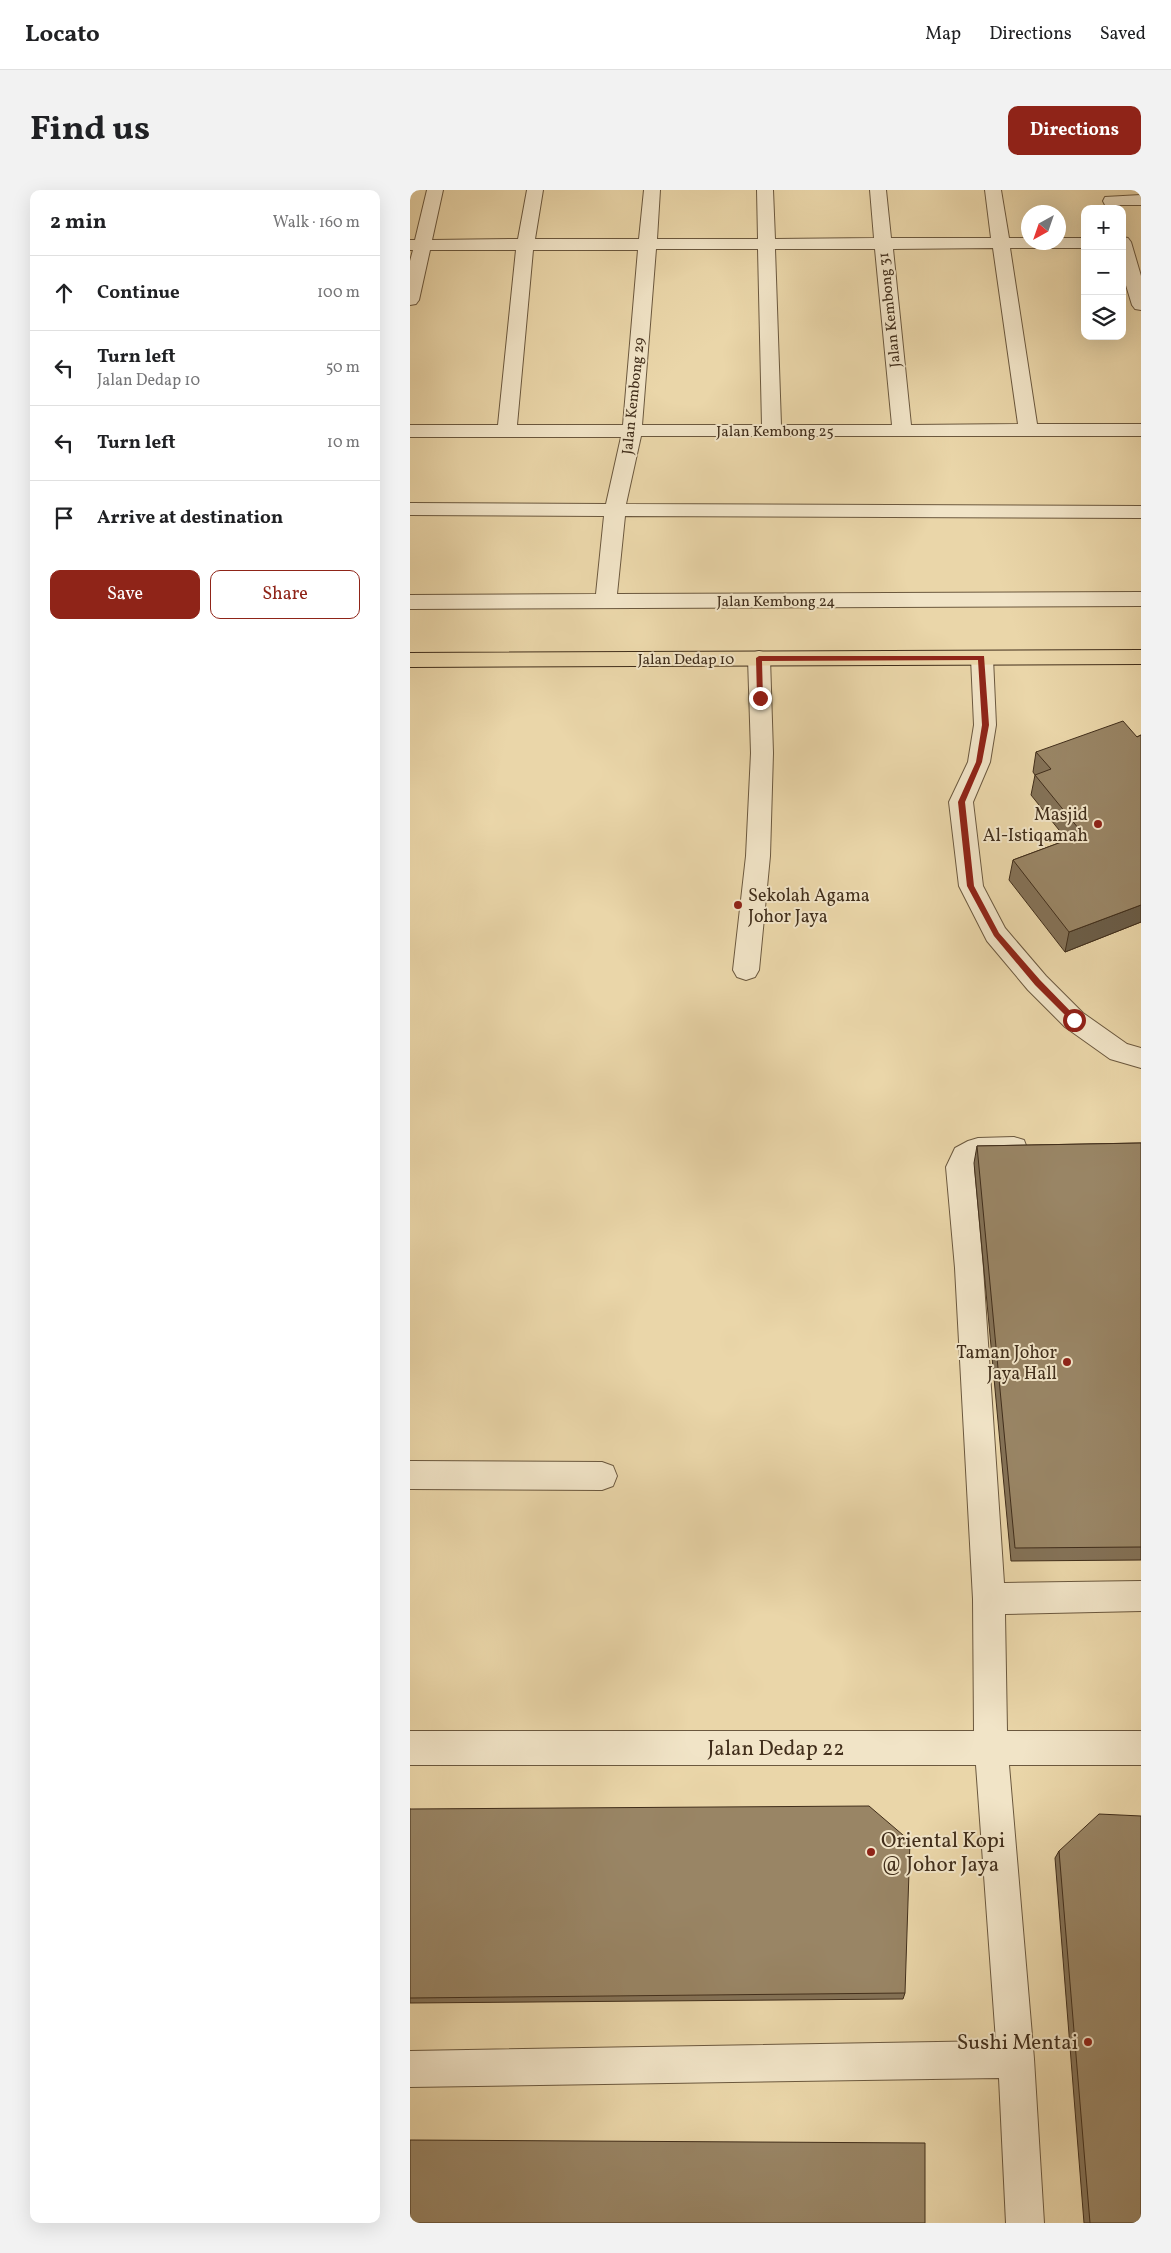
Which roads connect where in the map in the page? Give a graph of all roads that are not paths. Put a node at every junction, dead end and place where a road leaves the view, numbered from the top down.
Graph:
1 (435, 190) edge
2 (535, 190) edge
3 (652, 190) edge
4 (766, 190) edge
5 (878, 190) edge
6 (993, 190) edge
7 (1111, 200) edge
8 (1141, 200) edge
9 (999, 243) junction
10 (1081, 243) edge
11 (882, 244) junction
12 (416, 245) edge
13 (647, 245) junction
14 (766, 245) junction
15 (525, 246) junction
16 (1126, 249) edge
17 (1134, 261) edge
18 (410, 300) edge
19 (1141, 305) edge
20 (772, 430) junction
21 (902, 430) junction
22 (1028, 430) junction
23 (1141, 430) edge
24 (410, 431) edge
25 (508, 431) junction
26 (632, 432) junction
27 (410, 509) edge
28 (615, 510) junction
29 (1141, 512) edge
30 (1141, 599) edge
31 (410, 602) edge
32 (606, 602) junction
33 (1141, 657) edge
34 (759, 658) junction
35 (982, 658) junction
36 (410, 660) edge
37 (746, 970) dead end
38 (1141, 1058) edge
39 (1036, 1147) edge
40 (410, 1475) edge
41 (602, 1476) dead end
42 (1141, 1596) edge
43 (989, 1598) junction
44 (410, 1748) edge
45 (991, 1748) junction
46 (1141, 1748) edge
47 (1016, 2059) junction
48 (410, 2069) edge
49 (1025, 2223) edge

1 - 12 street
2 - 15 street
3 - 13 street, Jalan Kembong 29
4 - 14 street
5 - 11 street, Jalan Kembong 31
6 - 9 street
7 - 8 street
9 - 10 street
9 - 11 street
9 - 22 street
11 - 14 street
11 - 21 street, Jalan Kembong 31
12 - 15 street
12 - 18 street
13 - 14 street
13 - 15 street
13 - 26 street, Jalan Kembong 29
14 - 20 street
15 - 25 street
16 - 17 street
17 - 19 street
20 - 21 street, Jalan Kembong 25
20 - 26 street, Jalan Kembong 25
21 - 22 street, Jalan Kembong 25
22 - 23 street, Jalan Kembong 25
24 - 25 street, Jalan Kembong 25
25 - 26 street, Jalan Kembong 25
26 - 28 street, Jalan Kembong 29
27 - 28 street
28 - 29 street
28 - 32 street, Jalan Kembong 29
30 - 32 street, Jalan Kembong 24
31 - 32 street, Jalan Kembong 24
33 - 35 main road, Jalan Dedap 10
34 - 35 main road, Jalan Dedap 10
34 - 36 main road, Jalan Dedap 10
34 - 37 street
35 - 38 street
39 - 43 street
40 - 41 street
42 - 43 street
43 - 45 street
44 - 45 street, Jalan Dedap 22
45 - 46 street, Jalan Dedap 22
45 - 47 street
47 - 48 street
47 - 49 street

